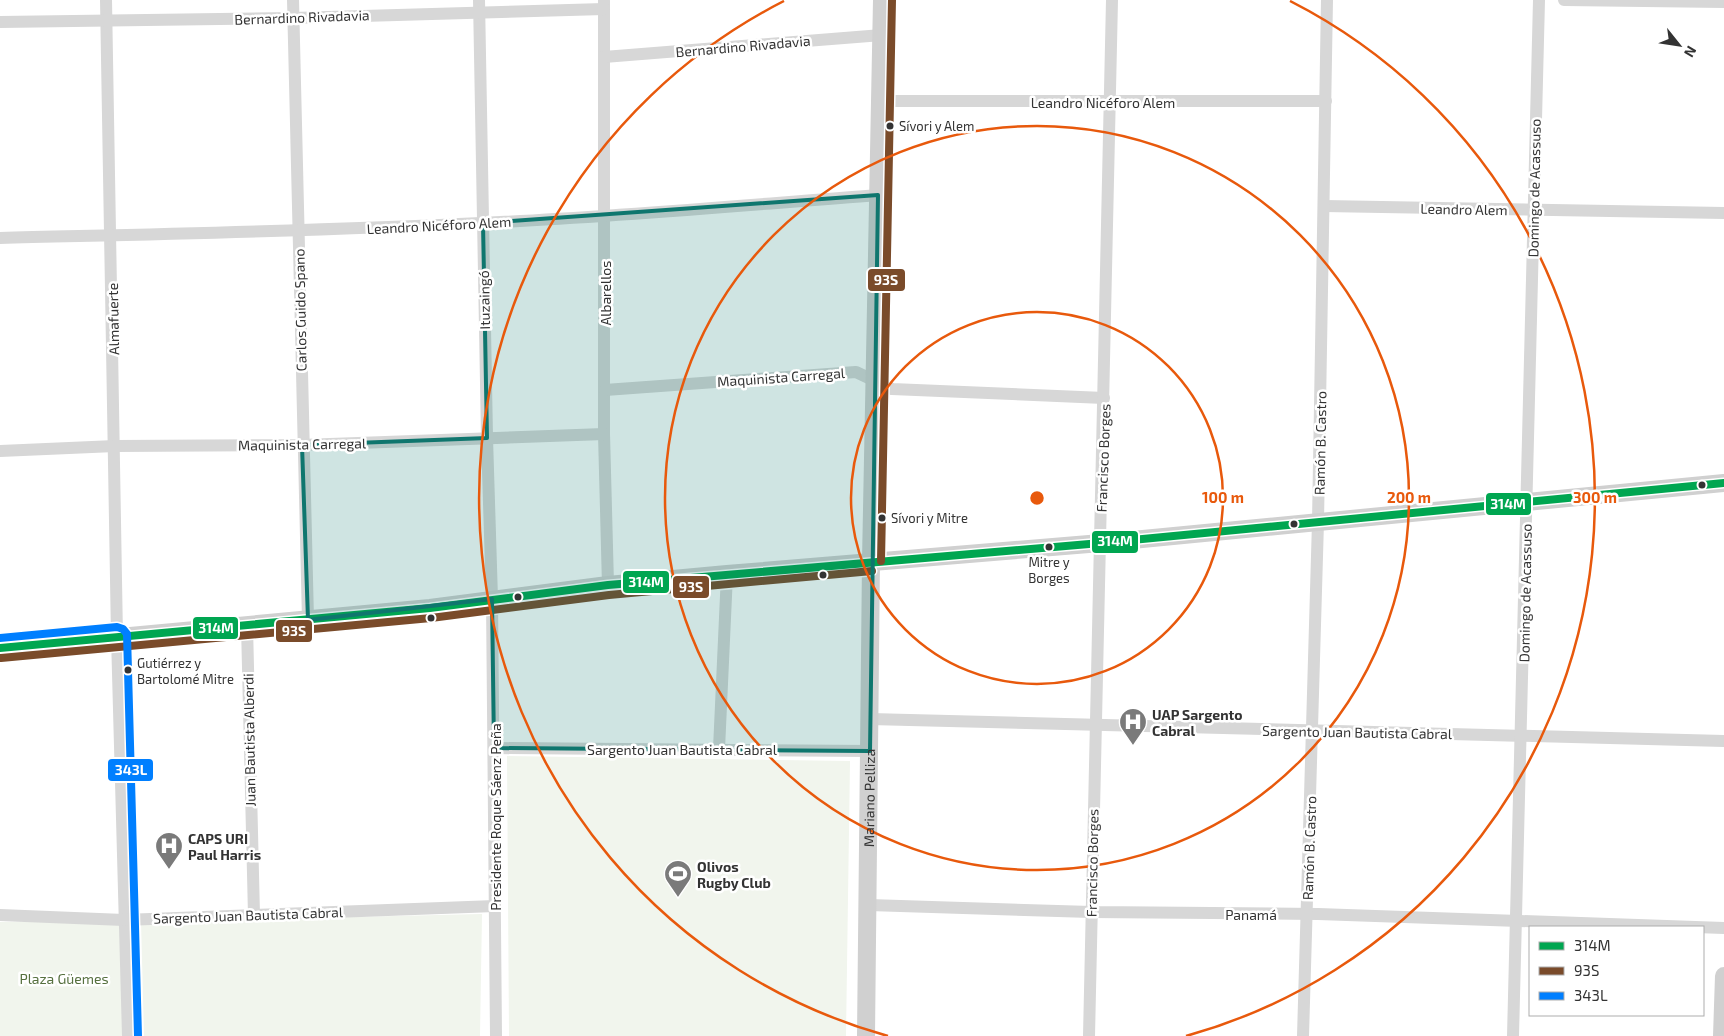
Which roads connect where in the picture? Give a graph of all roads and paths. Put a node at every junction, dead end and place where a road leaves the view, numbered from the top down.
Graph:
1 (106, 0) edge
2 (293, 0) edge
3 (882, 0) edge
4 (1112, 0) edge
5 (1327, 0) edge
6 (1539, 0) edge
7 (1564, 0) edge
8 (1724, 2) edge
9 (604, 4) edge
10 (479, 5) edge
11 (294, 18) junction
12 (106, 21) junction
13 (0, 22) edge
14 (882, 35) junction
15 (604, 57) junction
16 (879, 101) junction
17 (1326, 101) junction
18 (1110, 102) junction
19 (878, 195) junction
20 (1324, 206) junction
21 (1534, 210) junction
22 (1724, 214) edge
23 (604, 216) junction
24 (483, 223) junction
25 (298, 231) junction
26 (111, 235) junction
27 (0, 238) edge
28 (875, 380) junction
29 (605, 390) junction
30 (1104, 398) junction
31 (604, 434) junction
32 (487, 438) junction
33 (302, 445) junction
34 (115, 446) junction
35 (0, 451) edge
36 (1724, 483) edge
37 (1527, 501) junction
38 (1318, 522) junction
39 (1100, 543) junction
40 (871, 562) junction
41 (727, 574) junction
42 (608, 586) junction
43 (492, 599) junction
44 (308, 620) junction
45 (247, 626) junction
46 (117, 638) junction
47 (0, 648) edge
48 (870, 719) junction
49 (1096, 725) junction
50 (1313, 732) junction
51 (1521, 735) junction
52 (1724, 741) edge
53 (494, 748) junction
54 (719, 749) junction
55 (870, 751) junction
56 (869, 904) junction
57 (495, 906) junction
58 (1091, 912) junction
59 (1307, 914) junction
60 (0, 915) edge
61 (254, 915) junction
62 (124, 920) junction
63 (1517, 920) junction
64 (1672, 926) edge
65 (1704, 927) edge
66 (1724, 928) edge
67 (1724, 976) edge
68 (128, 1036) edge
69 (496, 1036) edge
70 (866, 1036) edge
71 (1088, 1036) edge
72 (1303, 1036) edge
73 (1513, 1036) edge
74 (1722, 1036) edge

1 - 12 street, Almafuerte
2 - 11 street, Carlos Guido Spano
3 - 14 main road, Mariano Pelliza
4 - 18 street, Francisco Borges
5 - 17 street, Ramón B. Castro
6 - 21 street, Domingo de Acassuso
7 - 8 street
9 - 10 street, Bernardino Rivadavia
9 - 15 street, Albarellos
10 - 11 street, Bernardino Rivadavia
10 - 24 street, Ituzaingó
11 - 12 street, Bernardino Rivadavia
11 - 25 street, Carlos Guido Spano
12 - 13 street, Bernardino Rivadavia
12 - 26 street, Almafuerte
14 - 15 street, Bernardino Rivadavia
14 - 16 main road, Mariano Pelliza
15 - 23 street, Albarellos
16 - 18 street, Leandro Nicéforo Alem
16 - 19 main road, Mariano Pelliza
17 - 18 street, Leandro Nicéforo Alem
17 - 20 street, Ramón B. Castro
18 - 30 street, Francisco Borges
19 - 23 street, Leandro Nicéforo Alem
19 - 28 main road, Mariano Pelliza
20 - 21 street, Leandro Alem
20 - 38 street, Ramón B. Castro
21 - 22 street, Leandro Alem
21 - 37 street, Domingo de Acassuso
23 - 24 street, Leandro Nicéforo Alem
23 - 29 street, Albarellos
24 - 25 street, Leandro Nicéforo Alem
24 - 32 street, Ituzaingó
25 - 26 street, Leandro Nicéforo Alem
25 - 33 street, Carlos Guido Spano
26 - 27 street, Leandro Nicéforo Alem
26 - 34 street, Almafuerte
28 - 29 street, Maquinista Carregal
28 - 30 street, Maquinista Carregal
28 - 40 main road, Mariano Pelliza
29 - 31 street, Albarellos
30 - 39 street, Francisco Borges
31 - 32 street, Maquinista Carregal
31 - 42 street, Albarellos
32 - 33 street, Maquinista Carregal
32 - 43 street, Ituzaingó
33 - 34 street, Maquinista Carregal
33 - 44 street, Carlos Guido Spano
34 - 35 street, Maquinista Carregal
34 - 46 street, Almafuerte
36 - 37 main road
37 - 38 main road
37 - 51 street, Domingo de Acassuso
38 - 39 main road
38 - 50 street, Ramón B. Castro
39 - 40 main road
39 - 49 street, Francisco Borges
40 - 41 main road
40 - 48 main road, Mariano Pelliza
41 - 42 main road
41 - 54 street
42 - 43 main road
43 - 44 main road
43 - 53 street, Presidente Roque Sáenz Peña
44 - 45 main road
45 - 46 main road
45 - 61 street, Juan Bautista Alberdi
46 - 47 main road
46 - 62 street, Almafuerte
48 - 49 street, Sargento Juan Bautista Cabral
48 - 55 main road, Mariano Pelliza
49 - 50 street, Sargento Juan Bautista Cabral
49 - 58 street, Francisco Borges
50 - 51 street, Sargento Juan Bautista Cabral
50 - 59 street, Ramón B. Castro
51 - 52 street, Sargento Juan Bautista Cabral
51 - 63 street, Domingo de Acassuso
53 - 54 street, Sargento Juan Bautista Cabral
53 - 57 street, Presidente Roque Sáenz Peña
54 - 55 street, Sargento Juan Bautista Cabral
55 - 56 main road, Mariano Pelliza
56 - 58 street, Panamá
56 - 70 main road, Mariano Pelliza
57 - 61 street, Sargento Juan Bautista Cabral
57 - 69 street, Presidente Roque Sáenz Peña
58 - 59 street, Panamá
58 - 71 street, Francisco Borges
59 - 63 street, Panamá
59 - 72 street, Ramón B. Castro
60 - 62 street, Sargento Juan Bautista Cabral
61 - 62 street, Sargento Juan Bautista Cabral
62 - 68 street, Almafuerte
63 - 64 street, Panamá
63 - 73 street, Domingo de Acassuso
65 - 66 street, Panamá
67 - 74 main road

